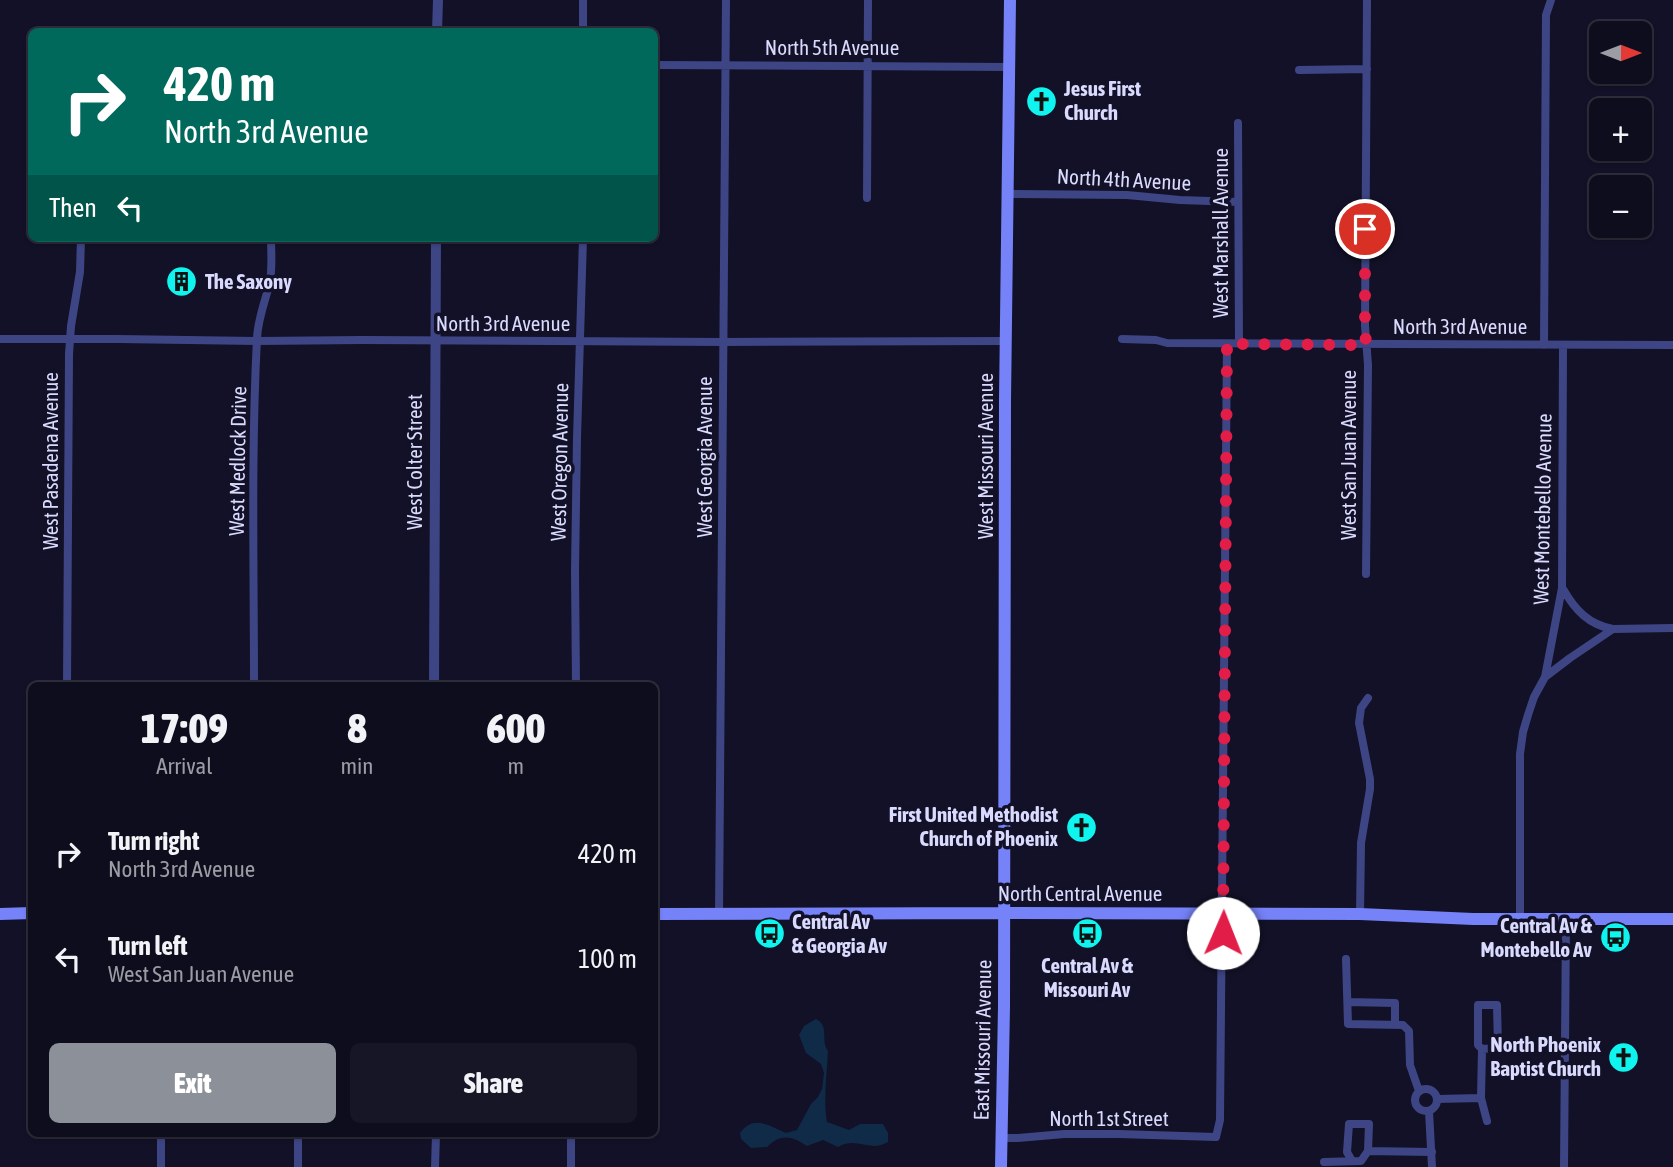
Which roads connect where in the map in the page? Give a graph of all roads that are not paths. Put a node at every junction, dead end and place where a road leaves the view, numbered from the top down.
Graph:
1 (438, 0) edge
2 (583, 0) edge
3 (726, 0) edge
4 (868, 0) edge
5 (1010, 0) edge
6 (1367, 0) edge
7 (1551, 0) edge
8 (437, 28) edge
9 (583, 28) edge
10 (658, 65) edge
11 (726, 65) junction
12 (867, 66) junction
13 (1009, 67) junction
14 (1367, 69) junction
15 (1299, 70) dead end
16 (1238, 123) dead end
17 (1009, 194) junction
18 (867, 198) dead end
19 (1238, 202) junction
20 (80, 242) edge
21 (271, 242) edge
22 (436, 242) edge
23 (583, 242) edge
24 (0, 339) edge
25 (70, 339) junction
26 (1122, 339) dead end
27 (257, 341) junction
28 (435, 341) junction
29 (1007, 341) junction
30 (580, 342) junction
31 (723, 342) junction
32 (1227, 344) junction
33 (1239, 344) junction
34 (1366, 345) junction
35 (1544, 345) junction
36 (1563, 345) junction
37 (1673, 345) edge
38 (1366, 574) dead end
39 (1562, 588) junction
40 (1673, 628) edge
41 (1613, 629) junction
42 (1545, 677) junction
43 (67, 682) edge
44 (254, 682) edge
45 (434, 682) edge
46 (576, 682) edge
47 (1368, 698) dead end
48 (28, 913) edge
49 (1004, 913) junction
50 (0, 914) edge
51 (658, 914) edge
52 (1223, 914) junction
53 (1360, 914) junction
54 (719, 915) junction
55 (1520, 919) junction
56 (1673, 919) edge
57 (1566, 920) junction
58 (1346, 959) dead end
59 (1348, 1002) junction
60 (1395, 1024) junction
61 (1482, 1049) junction
62 (1419, 1091) junction
63 (1481, 1098) junction
64 (1437, 1099) junction
65 (1429, 1111) junction
66 (1487, 1121) dead end
67 (161, 1137) edge
68 (298, 1137) edge
69 (436, 1137) edge
70 (571, 1137) edge
71 (1216, 1137) joint
72 (1001, 1138) junction
73 (1368, 1151) junction
74 (1432, 1152) junction
75 (1352, 1161) junction
76 (1324, 1162) dead end
77 (161, 1167) edge
78 (298, 1167) edge
79 (435, 1167) edge
80 (571, 1167) edge
81 (1001, 1167) edge
82 (1432, 1167) edge
83 (1564, 1167) edge

1 - 8 street
2 - 9 street
3 - 11 street, West Georgia Avenue
4 - 12 street
5 - 13 main road, West Missouri Avenue
6 - 14 street, West San Juan Avenue
7 - 35 street
10 - 11 street, North 5th Avenue
11 - 12 street, North 5th Avenue
11 - 31 street, West Georgia Avenue
12 - 13 street, North 5th Avenue
12 - 18 street
13 - 17 main road, West Missouri Avenue
14 - 15 street
14 - 34 street, West San Juan Avenue
16 - 19 street, West Marshall Avenue
17 - 19 street, North 4th Avenue
17 - 29 main road, West Missouri Avenue
19 - 33 street, West Marshall Avenue
20 - 25 street, West Pasadena Avenue
21 - 27 street, West Medlock Drive
22 - 28 street, West Colter Street
23 - 30 street, West Oregon Avenue
24 - 25 street, North 3rd Avenue
25 - 27 street, North 3rd Avenue
25 - 43 street, West Pasadena Avenue
26 - 32 street, North 3rd Avenue
27 - 28 street, North 3rd Avenue
27 - 44 street, West Medlock Drive
28 - 30 street, North 3rd Avenue
28 - 45 street, West Colter Street
29 - 31 street, North 3rd Avenue
29 - 49 main road, West Missouri Avenue
30 - 31 street, North 3rd Avenue
30 - 46 street, West Oregon Avenue
31 - 54 street, West Georgia Avenue
32 - 33 street, North 3rd Avenue
32 - 52 street, West Marshall Avenue
33 - 34 street, North 3rd Avenue
34 - 35 street, North 3rd Avenue
34 - 38 street, West San Juan Avenue
35 - 36 street, North 3rd Avenue
36 - 37 street, North 3rd Avenue
36 - 39 street, West Montebello Avenue
39 - 41 street
39 - 42 street, West Montebello Avenue
40 - 41 street
41 - 42 street
42 - 55 street, West Montebello Avenue
47 - 53 street
48 - 50 main road
49 - 52 main road, North Central Avenue
49 - 54 main road, North Central Avenue
49 - 72 main road, East Missouri Avenue
51 - 54 main road, North Central Avenue
52 - 53 main road, North Central Avenue
52 - 71 street, West Marshall Avenue
53 - 55 main road, North Central Avenue
55 - 57 main road, North Central Avenue
56 - 57 main road, North Central Avenue
57 - 83 street
58 - 59 street
59 - 60 street
59 - 60 street
60 - 62 street
61 - 61 street
61 - 63 street
62 - 64 street
62 - 65 street
63 - 64 street
63 - 66 street
64 - 65 street
65 - 74 street
67 - 77 street
68 - 78 street
69 - 79 street
70 - 80 street
71 - 72 street, North 1st Street
72 - 81 main road, East Missouri Avenue
73 - 74 street
73 - 75 street
73 - 75 street
74 - 82 street
75 - 76 street

